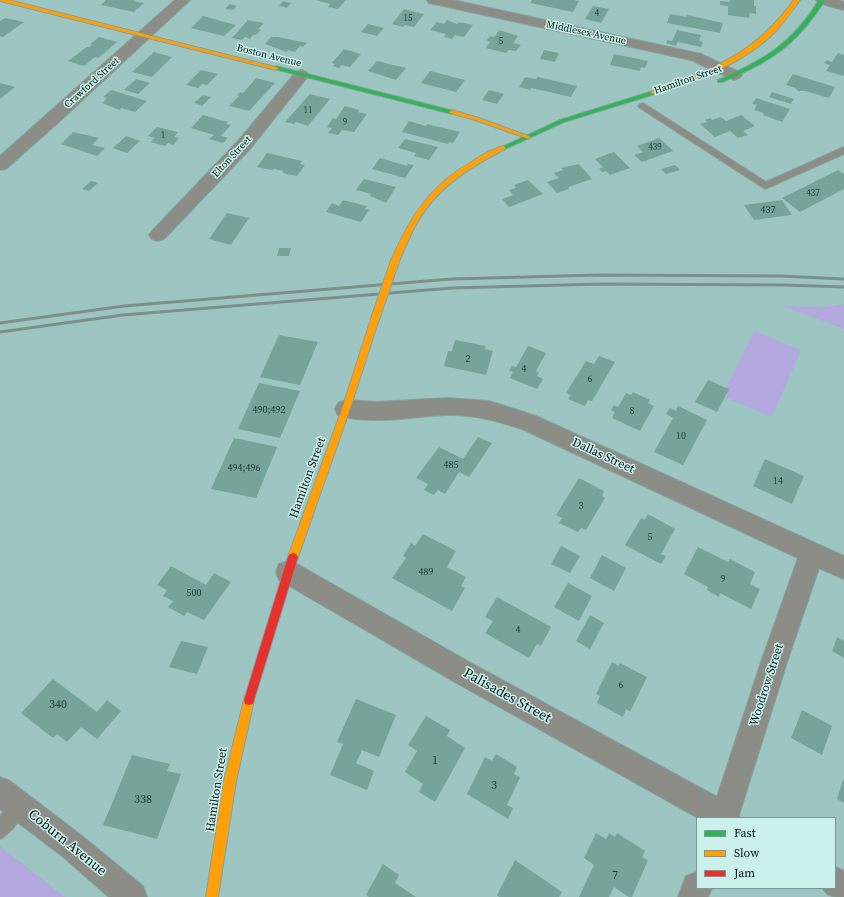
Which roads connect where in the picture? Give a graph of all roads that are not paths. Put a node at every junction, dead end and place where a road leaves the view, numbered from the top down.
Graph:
1 (2, 0) edge
2 (183, 0) edge
3 (434, 0) edge
4 (797, 0) edge
5 (823, 0) edge
6 (844, 6) edge
7 (144, 36) junction
8 (718, 67) junction
9 (301, 75) junction
10 (734, 75) junction
11 (713, 83) dead end
12 (656, 102) dead end
13 (640, 107) joint
14 (561, 131) dead end
15 (531, 136) junction
16 (844, 150) edge
17 (0, 165) edge
18 (158, 235) dead end
19 (346, 409) junction
20 (812, 553) junction
21 (844, 568) edge
22 (288, 572) junction
23 (9, 798) edge
24 (723, 817) edge
25 (725, 817) edge
26 (0, 830) edge
27 (132, 897) edge
28 (212, 897) edge

1 - 7 main road, Boston Avenue
2 - 7 street, Crawford Street
3 - 8 street, Middlesex Avenue
4 - 8 main road, Hamilton Street
5 - 6 street
5 - 10 main road, Hamilton Street
7 - 9 main road, Boston Avenue
7 - 17 street, Crawford Street
8 - 10 street, Middlesex Avenue
8 - 15 main road, Hamilton Street
9 - 15 main road, Boston Avenue
9 - 18 street, Elton Street
10 - 11 main road, Hamilton Street
12 - 13 main road, Hamilton Street
13 - 16 lane
14 - 15 main road, Hamilton Street
15 - 19 main road, Hamilton Street, bridge
19 - 20 street, Dallas Street
19 - 22 main road, Hamilton Street
20 - 21 street, Dallas Street
20 - 25 street, Woodrow Street
22 - 24 street, Palisades Street
22 - 28 main road, Hamilton Street
23 - 26 lane
23 - 27 street, Coburn Avenue

